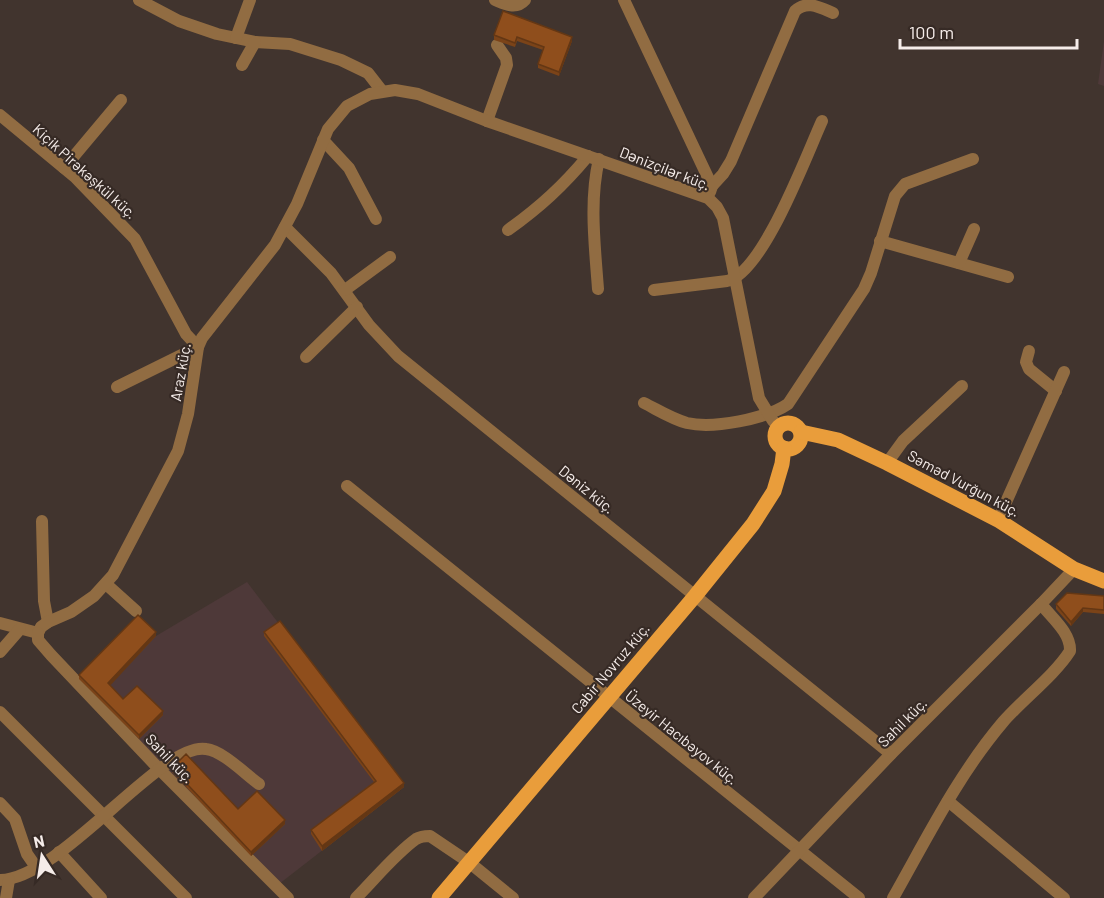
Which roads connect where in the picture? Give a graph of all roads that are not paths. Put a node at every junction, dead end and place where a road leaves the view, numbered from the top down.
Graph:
1 (139, 0) edge
2 (250, 0) edge
3 (495, 0) edge
4 (525, 0) edge
5 (624, 0) edge
6 (833, 13) dead end
7 (236, 39) junction
8 (255, 42) junction
9 (497, 45) dead end
10 (242, 65) dead end
11 (382, 91) junction
12 (121, 100) dead end
13 (0, 115) edge
14 (487, 121) junction
15 (822, 121) dead end
16 (323, 140) junction
17 (594, 158) junction
18 (973, 159) dead end
19 (64, 168) junction
20 (710, 192) junction
21 (376, 219) dead end
22 (285, 227) junction
23 (974, 229) dead end
24 (508, 230) dead end
25 (880, 241) junction
26 (390, 257) dead end
27 (959, 263) junction
28 (1008, 277) dead end
29 (735, 279) junction
30 (598, 289) dead end
31 (345, 290) junction
32 (654, 290) dead end
33 (357, 307) junction
34 (198, 347) junction
35 (1029, 351) dead end
36 (306, 357) dead end
37 (1064, 372) dead end
38 (962, 386) dead end
39 (117, 387) dead end
40 (1056, 390) junction
41 (644, 403) dead end
42 (768, 414) junction
43 (780, 427) junction
44 (801, 432) junction
45 (784, 448) junction
46 (886, 463) junction
47 (348, 486) dead end
48 (998, 520) junction
49 (42, 521) dead end
50 (1074, 569) junction
51 (1104, 581) edge
52 (106, 584) junction
53 (695, 596) junction
54 (1041, 604) junction
55 (136, 611) dead end
56 (48, 622) junction
57 (0, 623) edge
58 (20, 629) junction
59 (38, 633) junction
60 (0, 652) edge
61 (609, 697) junction
62 (0, 712) edge
63 (891, 754) junction
64 (160, 770) junction
65 (259, 784) dead end
66 (948, 801) junction
67 (0, 803) edge
68 (103, 816) junction
69 (798, 850) junction
70 (59, 852) junction
71 (470, 863) junction
72 (36, 867) junction
73 (5, 880) edge
74 (6, 898) edge
75 (101, 898) edge
76 (186, 898) edge
77 (288, 898) edge
78 (356, 898) edge
79 (440, 898) edge
80 (513, 898) edge
81 (754, 898) edge
82 (859, 898) edge
83 (893, 898) edge
84 (1064, 898) edge

1 - 7 street
2 - 7 street
3 - 4 street
5 - 20 street
6 - 20 street
7 - 8 street
8 - 10 street
8 - 11 street
9 - 14 street
11 - 14 street, Dәnizçilәr küç.
11 - 16 street, Araz küç.
12 - 19 street
13 - 19 street, Kiçik Pirəkəşkül küç.
14 - 17 street, Dәnizçilәr küç.
15 - 29 street
16 - 21 street
16 - 22 street, Araz küç.
17 - 20 street, Dәnizçilәr küç.
17 - 24 street
17 - 30 street
18 - 25 street
19 - 34 street, Kiçik Pirəkəşkül küç.
20 - 29 street, Dәnizçilәr küç.
22 - 31 street, Dәniz küç.
22 - 34 street, Araz küç.
23 - 27 street
25 - 27 street
25 - 42 street
26 - 31 street
27 - 28 street
29 - 32 street
29 - 42 street, Dәnizçilәr küç.
31 - 33 street, Dәniz küç.
33 - 36 street
33 - 53 street, Dәniz küç.
34 - 39 street
34 - 52 street, Araz küç.
35 - 40 street
37 - 40 street
38 - 46 street
40 - 48 street
41 - 42 street
42 - 43 street, Dәnizçilәr küç.
43 - 44 main road
43 - 45 main road
44 - 45 main road
44 - 46 main road, Səməd Vurğun küç.
45 - 53 main road, Cabir Novruz küç.
46 - 48 main road, Səməd Vurğun küç.
47 - 61 street, Üzeyir Hacıbəyov küç.
48 - 50 main road, Səməd Vurğun küç.
49 - 56 street
50 - 51 main road, Səməd Vurğun küç.
50 - 54 street, Sahil küç.
52 - 55 street
52 - 56 street, Araz küç.
53 - 61 main road, Cabir Novruz küç.
53 - 63 street, Dәniz küç.
54 - 63 street, Sahil küç.
54 - 66 street
56 - 59 street, Araz küç.
57 - 58 street
58 - 59 street
58 - 60 street
59 - 64 street, Sahil küç.
61 - 69 street, Üzeyir Hacıbəyov küç.
61 - 71 main road, Cabir Novruz küç.
62 - 68 street
63 - 69 street, Sahil küç.
64 - 65 street
64 - 68 street
64 - 77 street, Sahil küç.
66 - 83 street
66 - 84 street
67 - 72 street
68 - 70 street
68 - 76 street
69 - 81 street, Sahil küç.
69 - 82 street, Üzeyir Hacıbəyov küç.
70 - 72 street
70 - 75 street
71 - 78 street
71 - 79 main road, Cabir Novruz küç.
71 - 80 street
72 - 73 street
73 - 74 street

